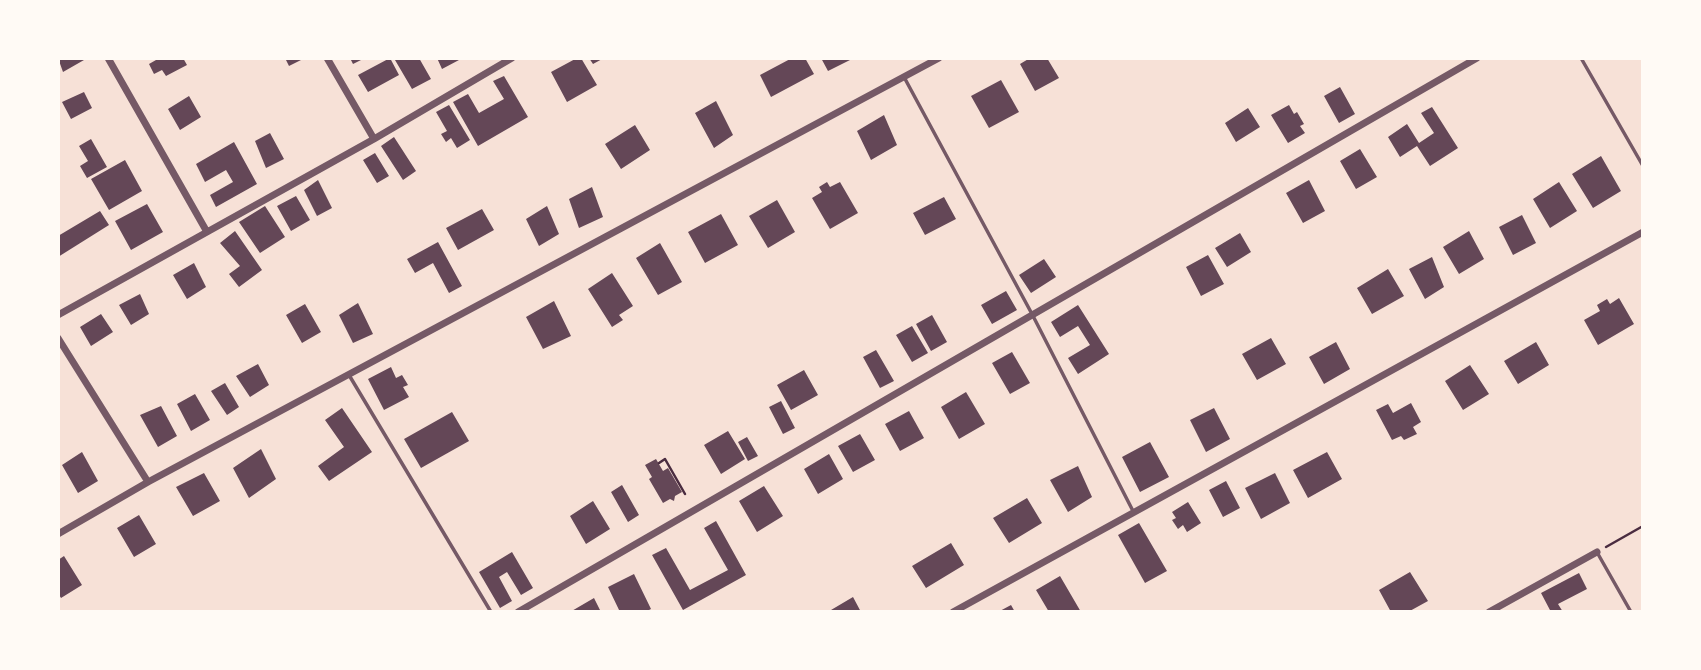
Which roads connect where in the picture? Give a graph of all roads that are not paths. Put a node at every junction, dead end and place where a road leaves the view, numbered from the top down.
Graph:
1 (108, 58) edge
2 (327, 58) edge
3 (512, 58) edge
4 (939, 58) edge
5 (1477, 58) edge
6 (1581, 58) edge
7 (904, 77) junction
8 (374, 139) junction
9 (1643, 166) edge
10 (206, 232) junction
11 (1643, 232) edge
12 (1032, 314) junction
13 (58, 315) edge
14 (58, 338) edge
15 (349, 375) junction
16 (148, 482) junction
17 (1134, 512) junction
18 (58, 534) edge
19 (1597, 552) joint
20 (491, 612) edge
21 (518, 612) edge
22 (953, 612) edge
23 (1489, 612) edge
24 (1631, 612) edge

1 - 10 street
2 - 8 street
3 - 8 street
4 - 7 street
5 - 12 street
6 - 9 lane
7 - 12 lane
7 - 15 street
8 - 10 street
10 - 13 street
11 - 17 street
12 - 17 lane
12 - 21 street
14 - 16 street
15 - 16 street
15 - 20 lane
16 - 18 street
17 - 22 street
19 - 23 street
19 - 24 lane

